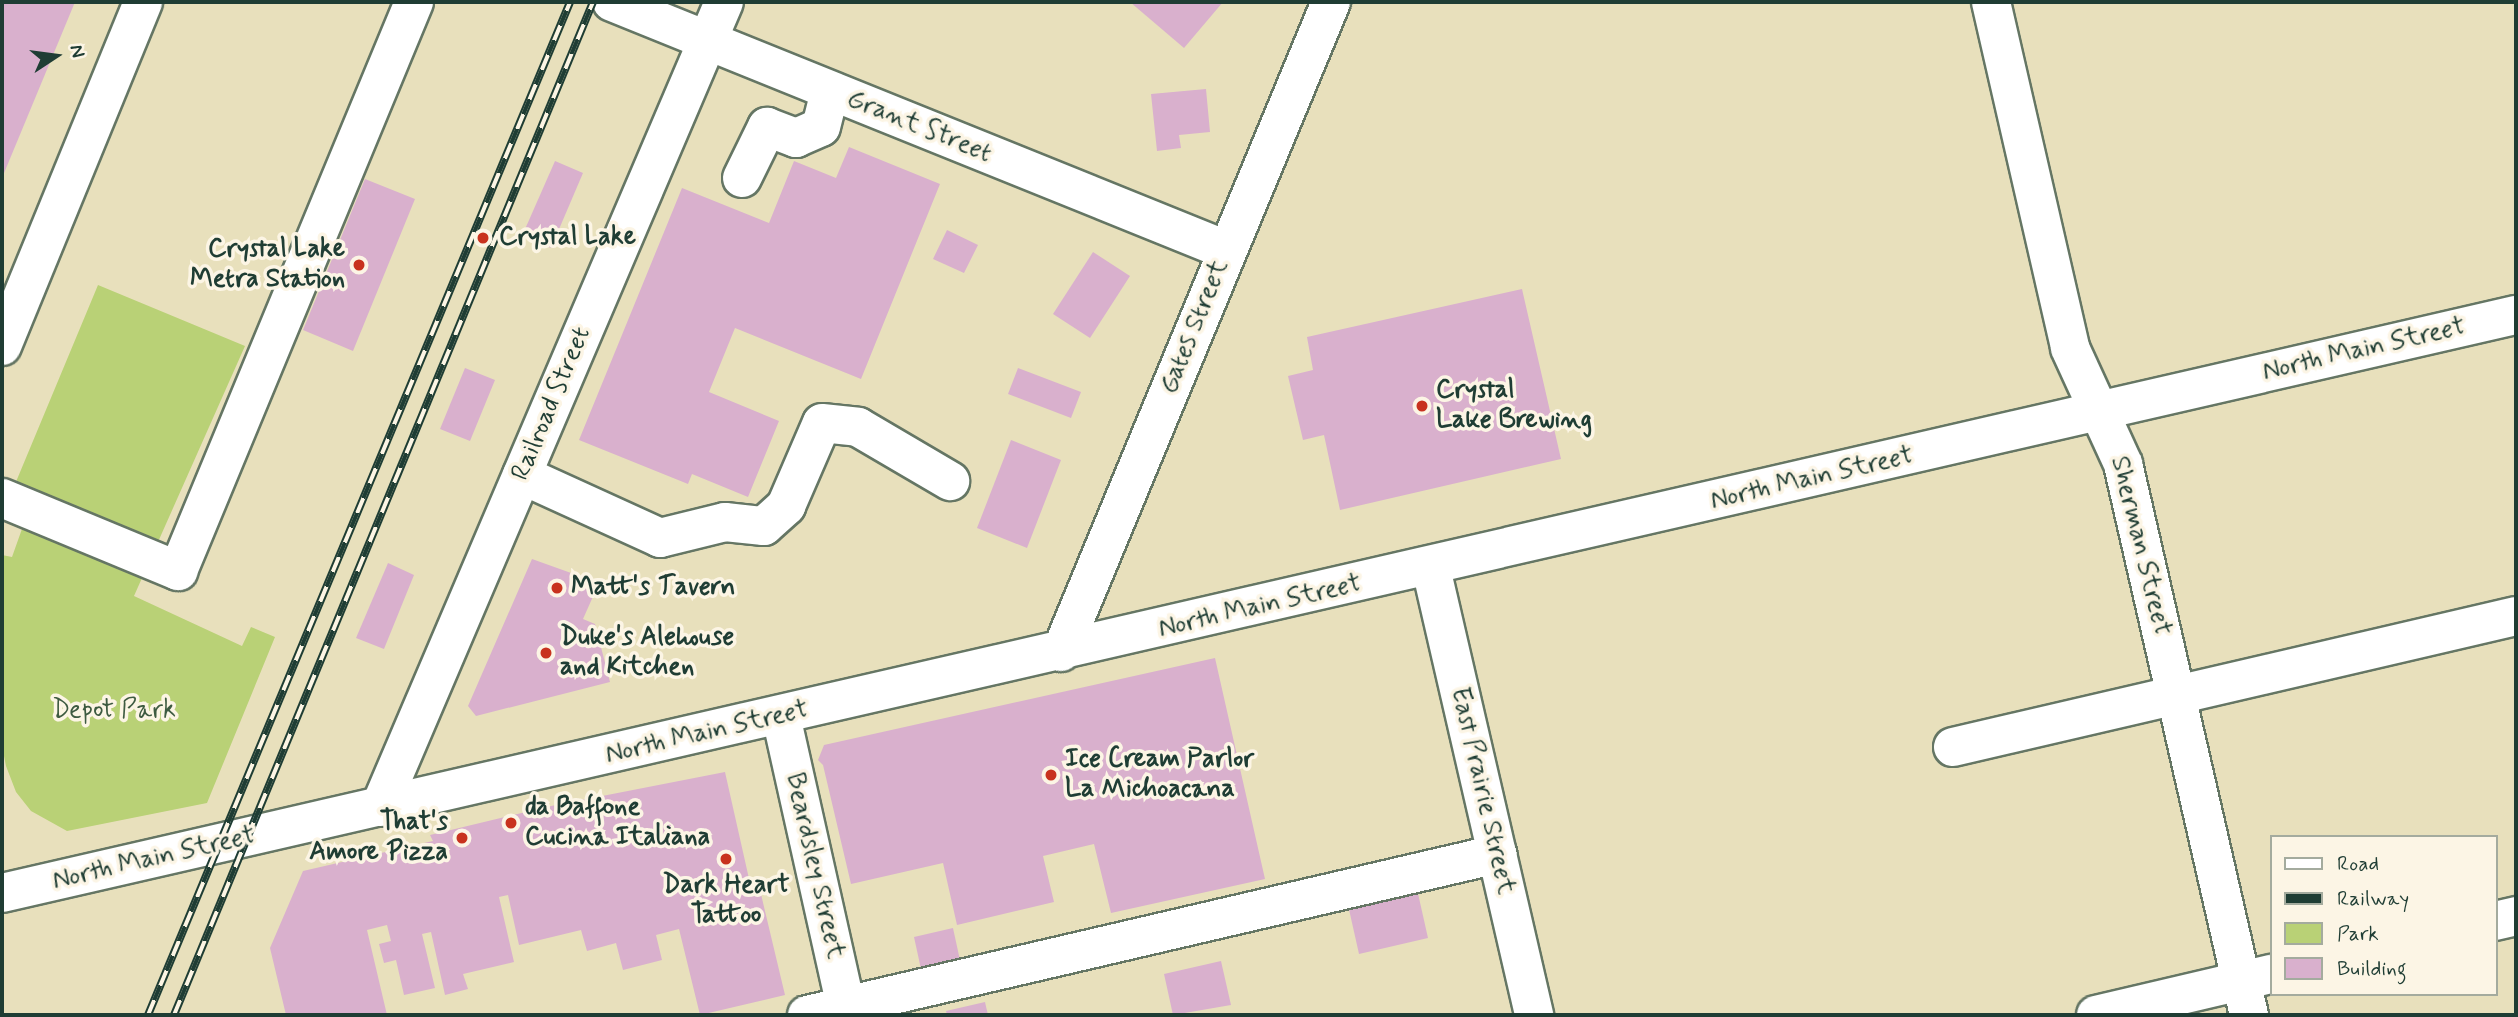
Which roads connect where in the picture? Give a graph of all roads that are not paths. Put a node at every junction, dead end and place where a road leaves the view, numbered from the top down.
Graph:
1 (143, 2) edge
2 (414, 2) edge
3 (612, 2) edge
4 (724, 2) edge
5 (1331, 2) edge
6 (1991, 2) edge
7 (707, 42) junction
8 (830, 91) junction
9 (742, 178) dead end
10 (1226, 250) junction
11 (2516, 315) edge
12 (2, 346) edge
13 (2098, 412) junction
14 (522, 475) junction
15 (950, 481) dead end
16 (2, 498) edge
17 (1431, 568) junction
18 (2516, 616) edge
19 (1061, 652) junction
20 (2176, 695) junction
21 (781, 716) junction
22 (1953, 747) dead end
23 (380, 807) junction
24 (1497, 854) junction
25 (2, 893) edge
26 (2516, 916) edge
27 (2497, 921) edge
28 (2254, 990) edge
29 (847, 1011) edge
30 (807, 1015) edge
31 (1534, 1015) edge
32 (2096, 1015) edge

1 - 12 street
2 - 16 street
3 - 7 street, Grant Street
4 - 7 street, Railroad Street
5 - 10 street, Gates Street
6 - 13 street, Sherman Street
7 - 8 street, Grant Street
7 - 14 street, Railroad Street
8 - 9 street
8 - 10 street, Grant Street
10 - 19 street, Gates Street
11 - 13 street, North Main Street
13 - 17 street, North Main Street
13 - 20 street, Sherman Street
14 - 15 street
14 - 23 street, Railroad Street
17 - 19 street, North Main Street
17 - 24 street, East Prairie Street
18 - 20 street
19 - 21 street, North Main Street
20 - 22 street
20 - 28 street, Sherman Street
21 - 23 street, North Main Street
21 - 29 street, Beardsley Street
23 - 25 street, North Main Street
24 - 29 street
24 - 31 street, East Prairie Street
26 - 27 street
28 - 32 street
29 - 30 street

